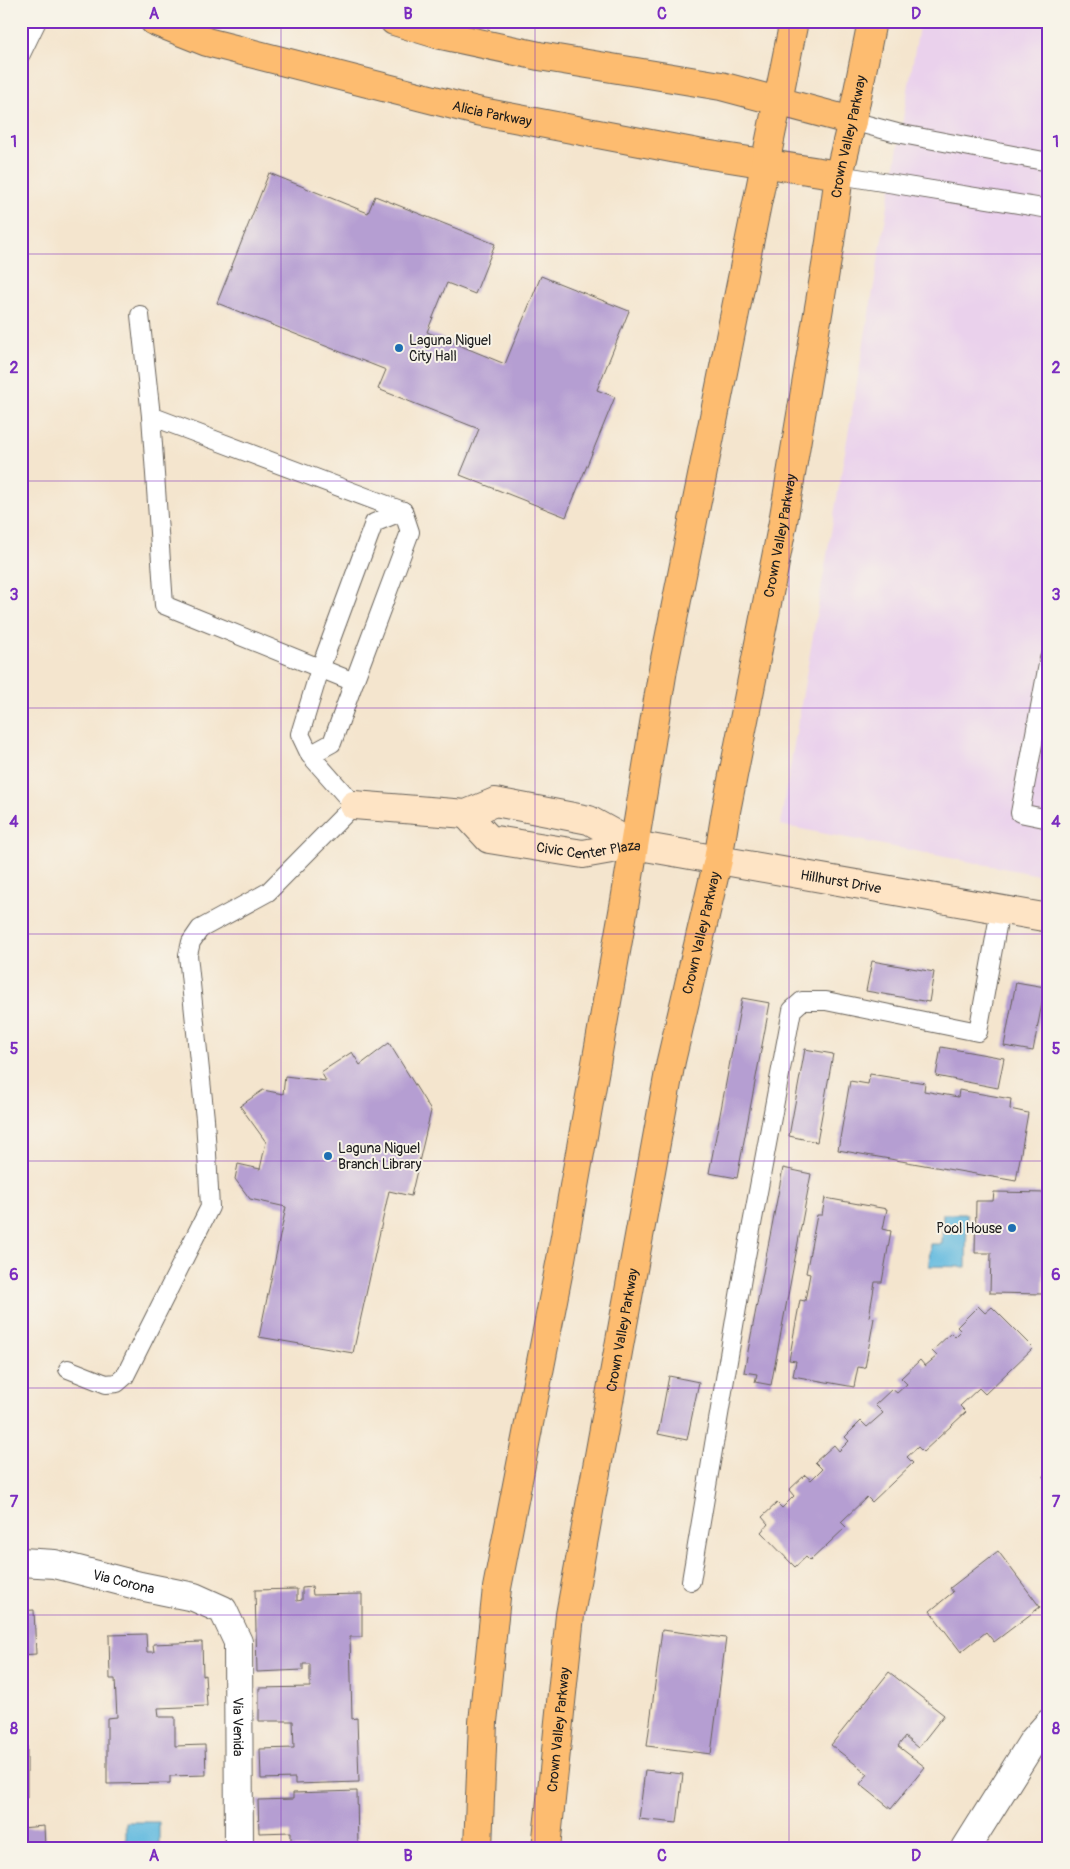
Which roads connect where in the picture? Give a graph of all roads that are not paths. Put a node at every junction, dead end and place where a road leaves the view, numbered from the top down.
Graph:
1 (37, 21) edge
2 (154, 21) edge
3 (394, 21) edge
4 (794, 21) edge
5 (872, 21) edge
6 (438, 28) edge
7 (21, 54) edge
8 (778, 101) junction
9 (852, 121) junction
10 (1049, 162) edge
11 (766, 164) junction
12 (839, 175) junction
13 (1049, 210) edge
14 (140, 315) dead end
15 (151, 416) junction
16 (403, 511) junction
17 (1049, 659) edge
18 (320, 669) junction
19 (354, 682) junction
20 (310, 755) junction
21 (354, 805) junction
22 (466, 814) junction
23 (1049, 819) edge
24 (634, 845) junction
25 (718, 860) junction
26 (1000, 910) junction
27 (1049, 918) edge
28 (68, 1369) dead end
29 (21, 1562) edge
30 (691, 1581) dead end
31 (223, 1610) joint
32 (1049, 1723) edge
33 (239, 1848) edge
34 (478, 1848) edge
35 (546, 1848) edge
36 (966, 1848) edge

1 - 7 lane
2 - 11 main road, Alicia Parkway
3 - 6 main road
4 - 8 main road
5 - 9 main road, Crown Valley Parkway
6 - 8 main road
8 - 9 main road
8 - 11 main road
9 - 10 lane
9 - 12 main road, Crown Valley Parkway
11 - 12 main road, Alicia Parkway
11 - 24 main road
12 - 13 lane
12 - 25 main road, Crown Valley Parkway
14 - 15 lane
15 - 16 lane
15 - 18 lane
16 - 18 lane
16 - 19 lane
17 - 23 lane
18 - 19 lane
18 - 20 lane
19 - 20 lane
20 - 21 lane
21 - 22 street, Civic Center Plaza
21 - 28 lane
22 - 24 street, Civic Center Plaza
22 - 24 street, Civic Center Plaza
24 - 25 street, Hillhurst Drive
24 - 34 main road
25 - 26 street, Hillhurst Drive
25 - 35 main road, Crown Valley Parkway
26 - 27 street, Hillhurst Drive
26 - 30 lane
29 - 31 street, Via Corona
31 - 33 street, Via Venida
32 - 36 street

